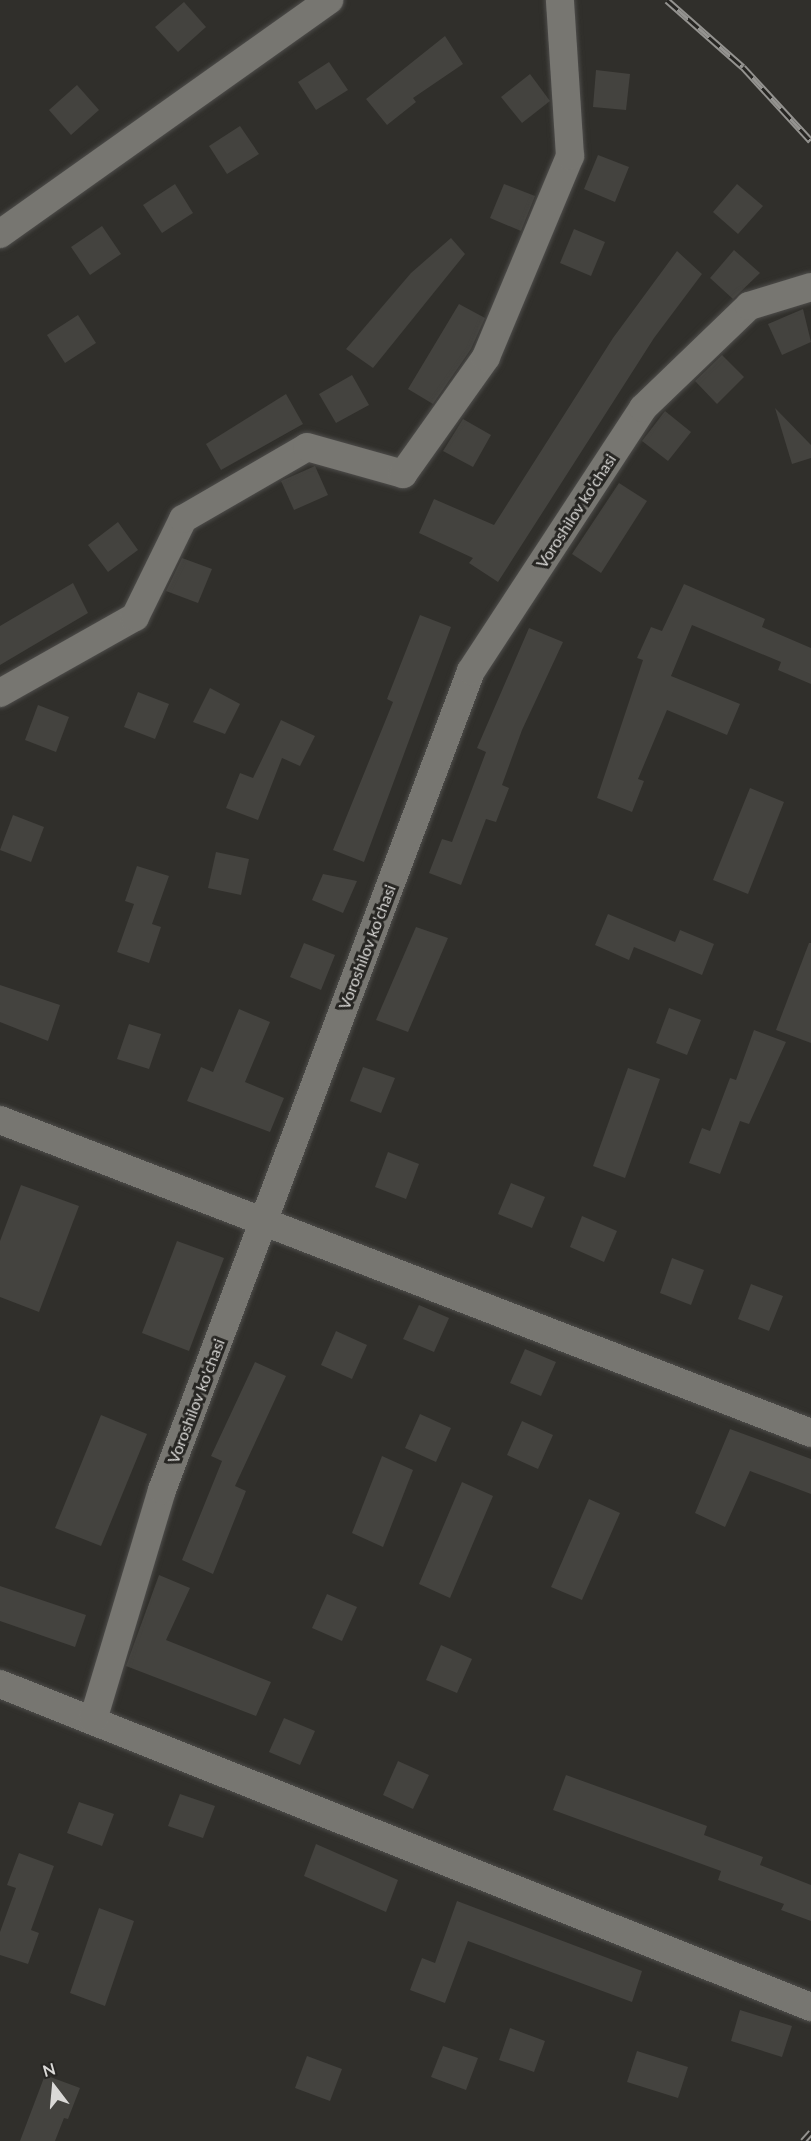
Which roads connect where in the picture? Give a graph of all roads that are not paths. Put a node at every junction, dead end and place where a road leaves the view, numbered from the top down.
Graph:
1 (329, 0) edge
2 (560, 0) edge
3 (0, 234) edge
4 (811, 287) edge
5 (0, 693) edge
6 (0, 1120) edge
7 (262, 1224) junction
8 (811, 1433) edge
9 (0, 1684) edge
10 (93, 1720) junction
11 (811, 2007) edge

1 - 3 street
2 - 5 street
4 - 7 street, Voroshilov ko'chasi
6 - 7 street
7 - 8 street
7 - 10 street, Voroshilov ko'chasi
9 - 10 street
10 - 11 street

